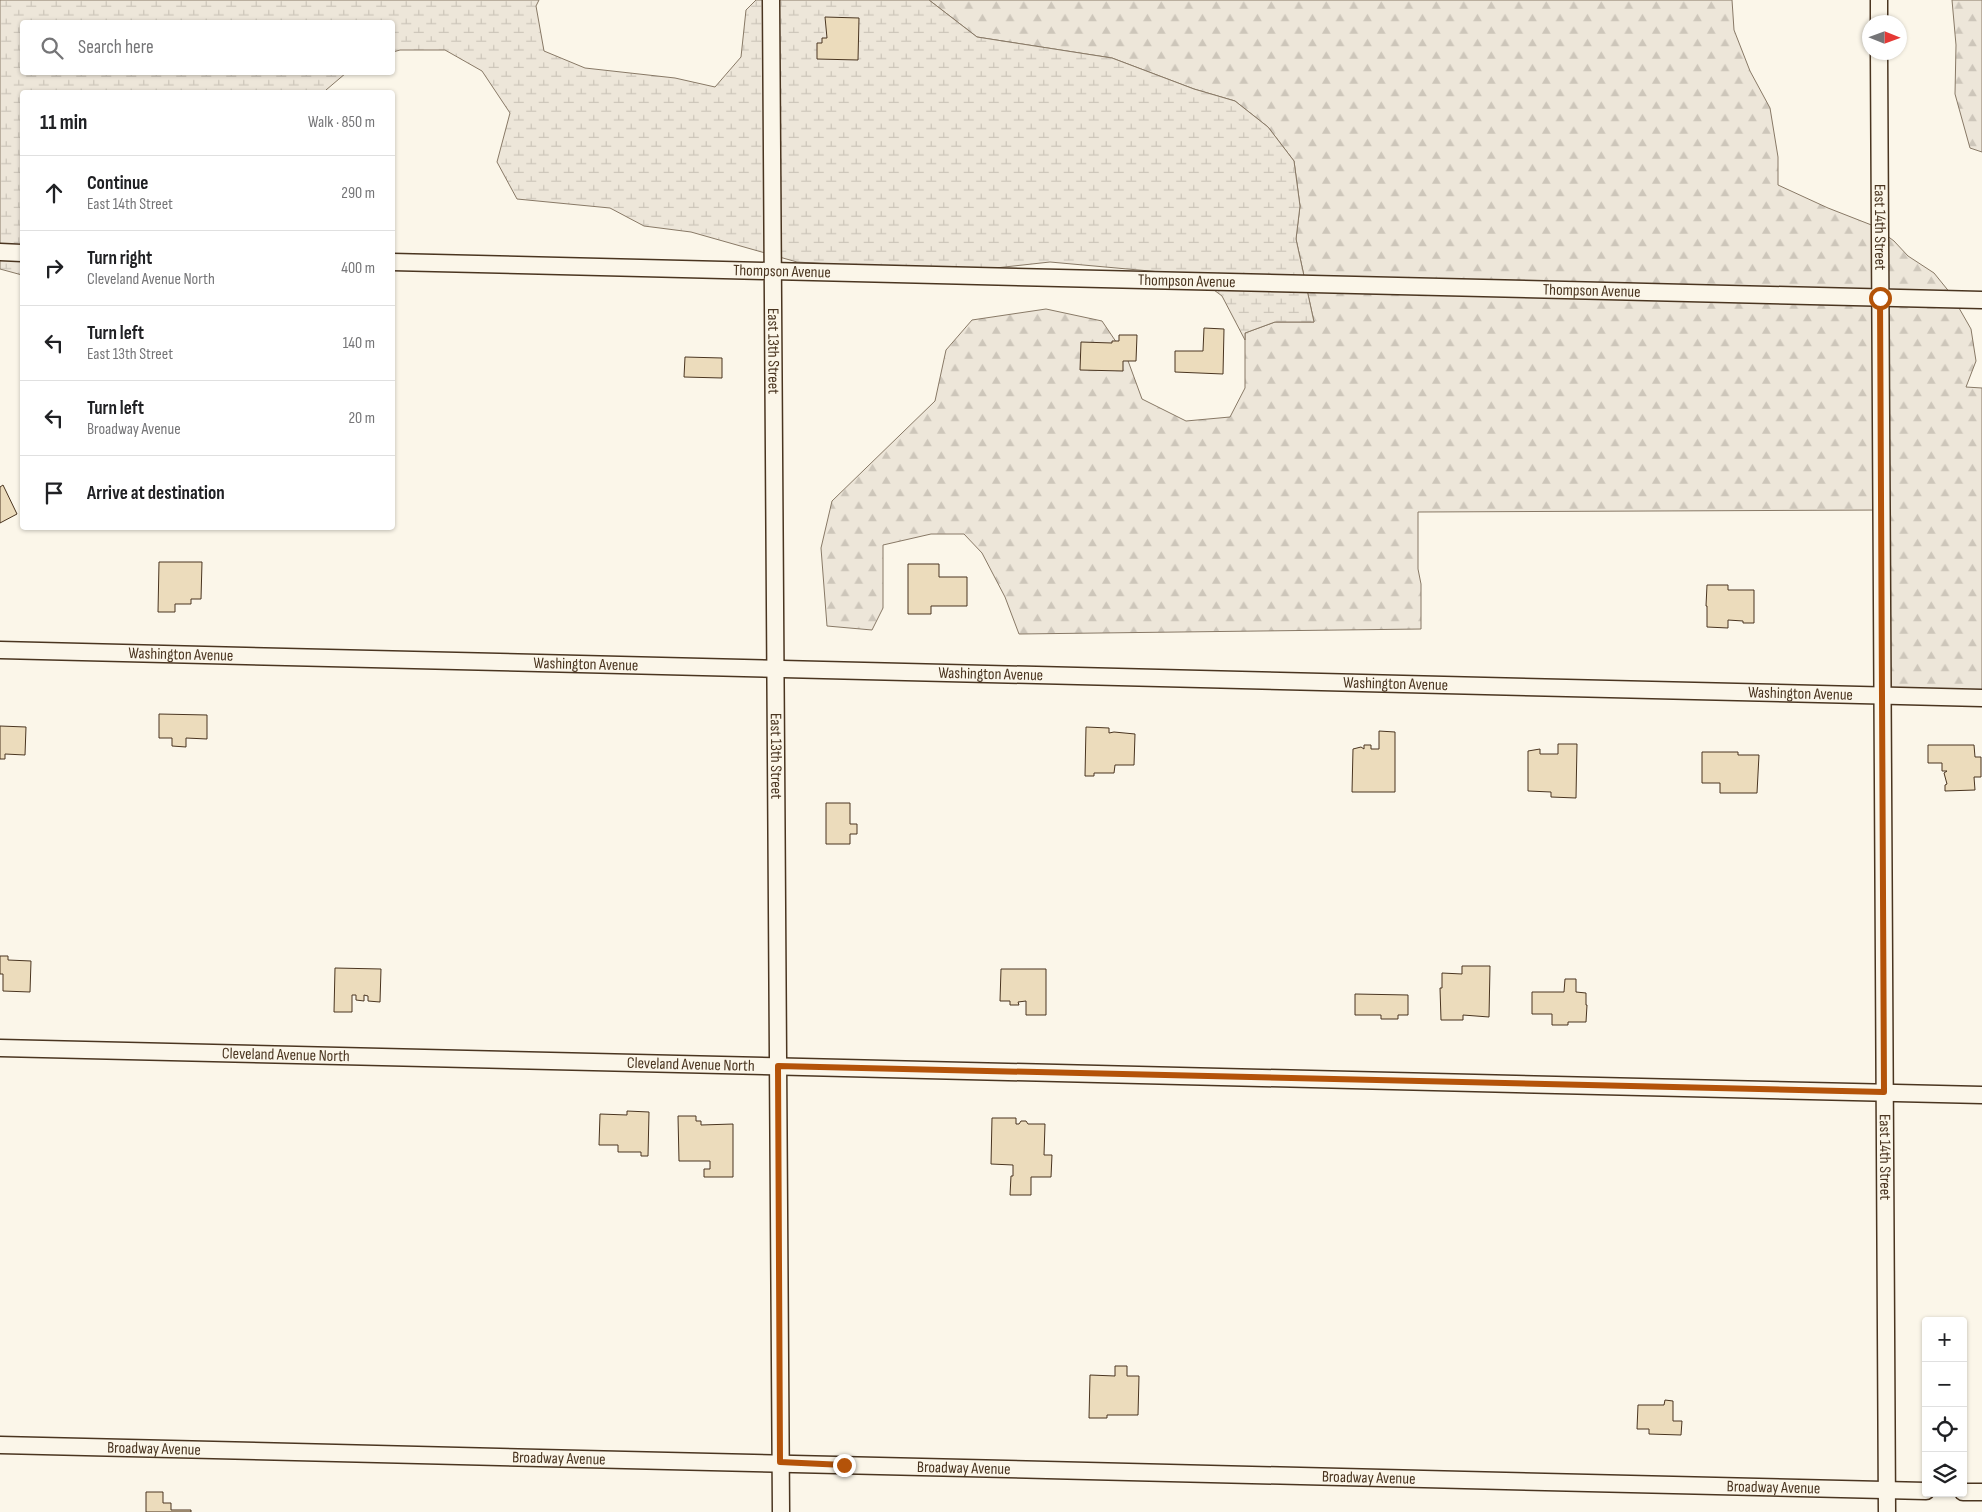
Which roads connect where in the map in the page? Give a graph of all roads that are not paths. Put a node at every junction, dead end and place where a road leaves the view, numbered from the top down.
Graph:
1 (771, 0) edge
2 (1879, 0) edge
3 (1879, 15) edge
4 (1879, 60) edge
5 (0, 252) edge
6 (20, 253) edge
7 (395, 262) edge
8 (772, 272) junction
9 (1880, 298) junction
10 (1982, 300) edge
11 (0, 650) edge
12 (775, 669) junction
13 (1882, 696) junction
14 (1982, 698) edge
15 (0, 1048) edge
16 (778, 1066) junction
17 (1884, 1092) junction
18 (1982, 1095) edge
19 (0, 1445) edge
20 (780, 1462) junction
21 (1887, 1490) junction
22 (1922, 1491) edge
23 (1967, 1492) edge
24 (1982, 1492) edge
25 (781, 1512) edge
26 (1887, 1512) edge

1 - 8 street, East 13th Street
2 - 3 street
4 - 9 street, East 14th Street
5 - 6 street
7 - 8 street, Thompson Avenue
8 - 9 street, Thompson Avenue
8 - 12 street, East 13th Street
9 - 10 street, Thompson Avenue
9 - 13 street, East 14th Street
11 - 12 street, Washington Avenue
12 - 13 street, Washington Avenue
12 - 16 street, East 13th Street
13 - 14 street, Washington Avenue
13 - 17 street, East 14th Street
15 - 16 street, Cleveland Avenue North
16 - 17 street, Cleveland Avenue North
16 - 20 street, East 13th Street
17 - 18 street, Cleveland Avenue North
17 - 21 street, East 14th Street
19 - 20 street, Broadway Avenue
20 - 21 street, Broadway Avenue
20 - 25 street, East 13th Street
21 - 22 street, Broadway Avenue
21 - 26 street, East 14th Street
23 - 24 street

